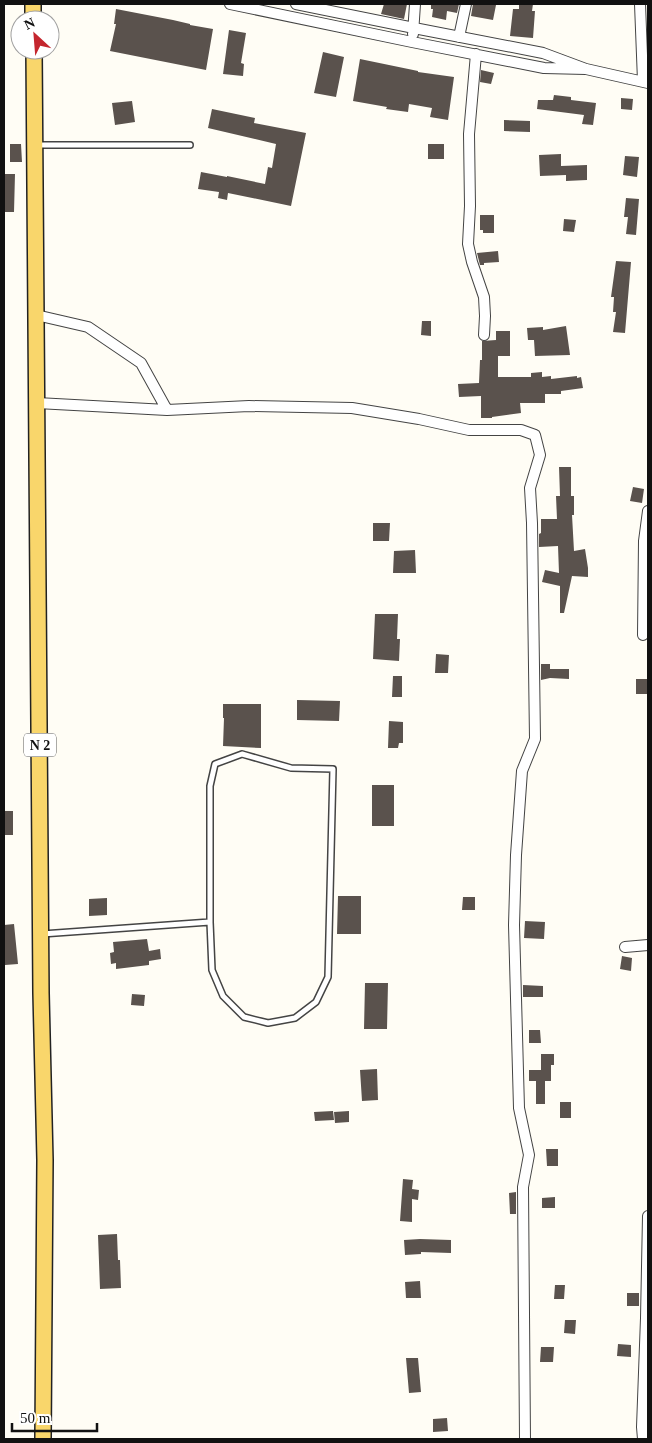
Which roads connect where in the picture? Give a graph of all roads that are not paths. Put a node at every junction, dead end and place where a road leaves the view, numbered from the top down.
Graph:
1 (230, 4) edge
2 (296, 4) edge
3 (415, 4) edge
4 (466, 4) edge
5 (640, 4) edge
6 (414, 28) junction
7 (459, 37) junction
8 (412, 42) junction
9 (476, 54) junction
10 (34, 60) edge
11 (586, 69) junction
12 (645, 82) edge
13 (34, 144) junction
14 (190, 145) dead end
15 (36, 315) junction
16 (484, 335) dead end
17 (37, 403) junction
18 (167, 410) junction
19 (648, 511) edge
20 (643, 635) dead end
21 (210, 922) junction
22 (41, 934) junction
23 (648, 945) edge
24 (625, 947) dead end
25 (648, 1216) edge
26 (647, 1318) edge
27 (43, 1439) edge
28 (525, 1439) edge
29 (643, 1439) edge

1 - 8 street
2 - 6 street
3 - 6 street
4 - 7 street
5 - 12 street
6 - 7 street
6 - 8 street
7 - 11 street
8 - 9 street
9 - 11 street
9 - 16 street
10 - 13 main road, N 2
11 - 12 street
13 - 14 lane
13 - 15 main road, N 2
15 - 17 main road, N 2
15 - 18 street
17 - 18 street
17 - 22 main road, N 2
18 - 28 street
19 - 20 street
21 - 21 lane
21 - 22 lane
22 - 27 main road, N 2
23 - 24 street
25 - 26 street
26 - 29 street

